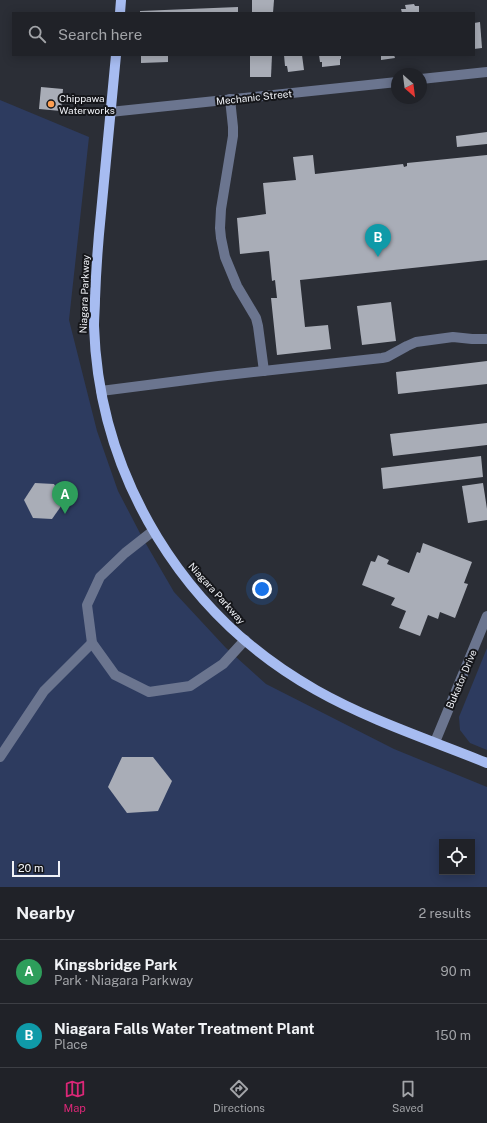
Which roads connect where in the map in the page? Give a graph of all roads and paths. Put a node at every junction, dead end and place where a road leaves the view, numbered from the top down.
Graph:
1 (121, 0) edge
2 (120, 12) edge
3 (116, 56) edge
4 (487, 72) edge
5 (427, 78) edge
6 (391, 83) edge
7 (230, 100) junction
8 (110, 112) junction
9 (487, 339) edge
10 (264, 371) junction
11 (101, 391) junction
12 (154, 531) junction
13 (487, 616) edge
14 (245, 640) junction
15 (92, 643) junction
16 (435, 742) junction
17 (0, 757) edge
18 (487, 763) edge

1 - 2 main road
3 - 8 main road, Niagara Parkway
4 - 5 street
6 - 7 street, Mechanic Street
7 - 8 street, Mechanic Street
7 - 10 street
8 - 11 main road, Niagara Parkway
9 - 10 street
10 - 11 street
11 - 12 main road, Niagara Parkway
12 - 14 main road, Niagara Parkway
12 - 15 street
13 - 16 street, Bukator Drive
14 - 15 street
14 - 16 main road, Niagara Parkway
15 - 17 street
16 - 18 main road, Niagara Parkway

